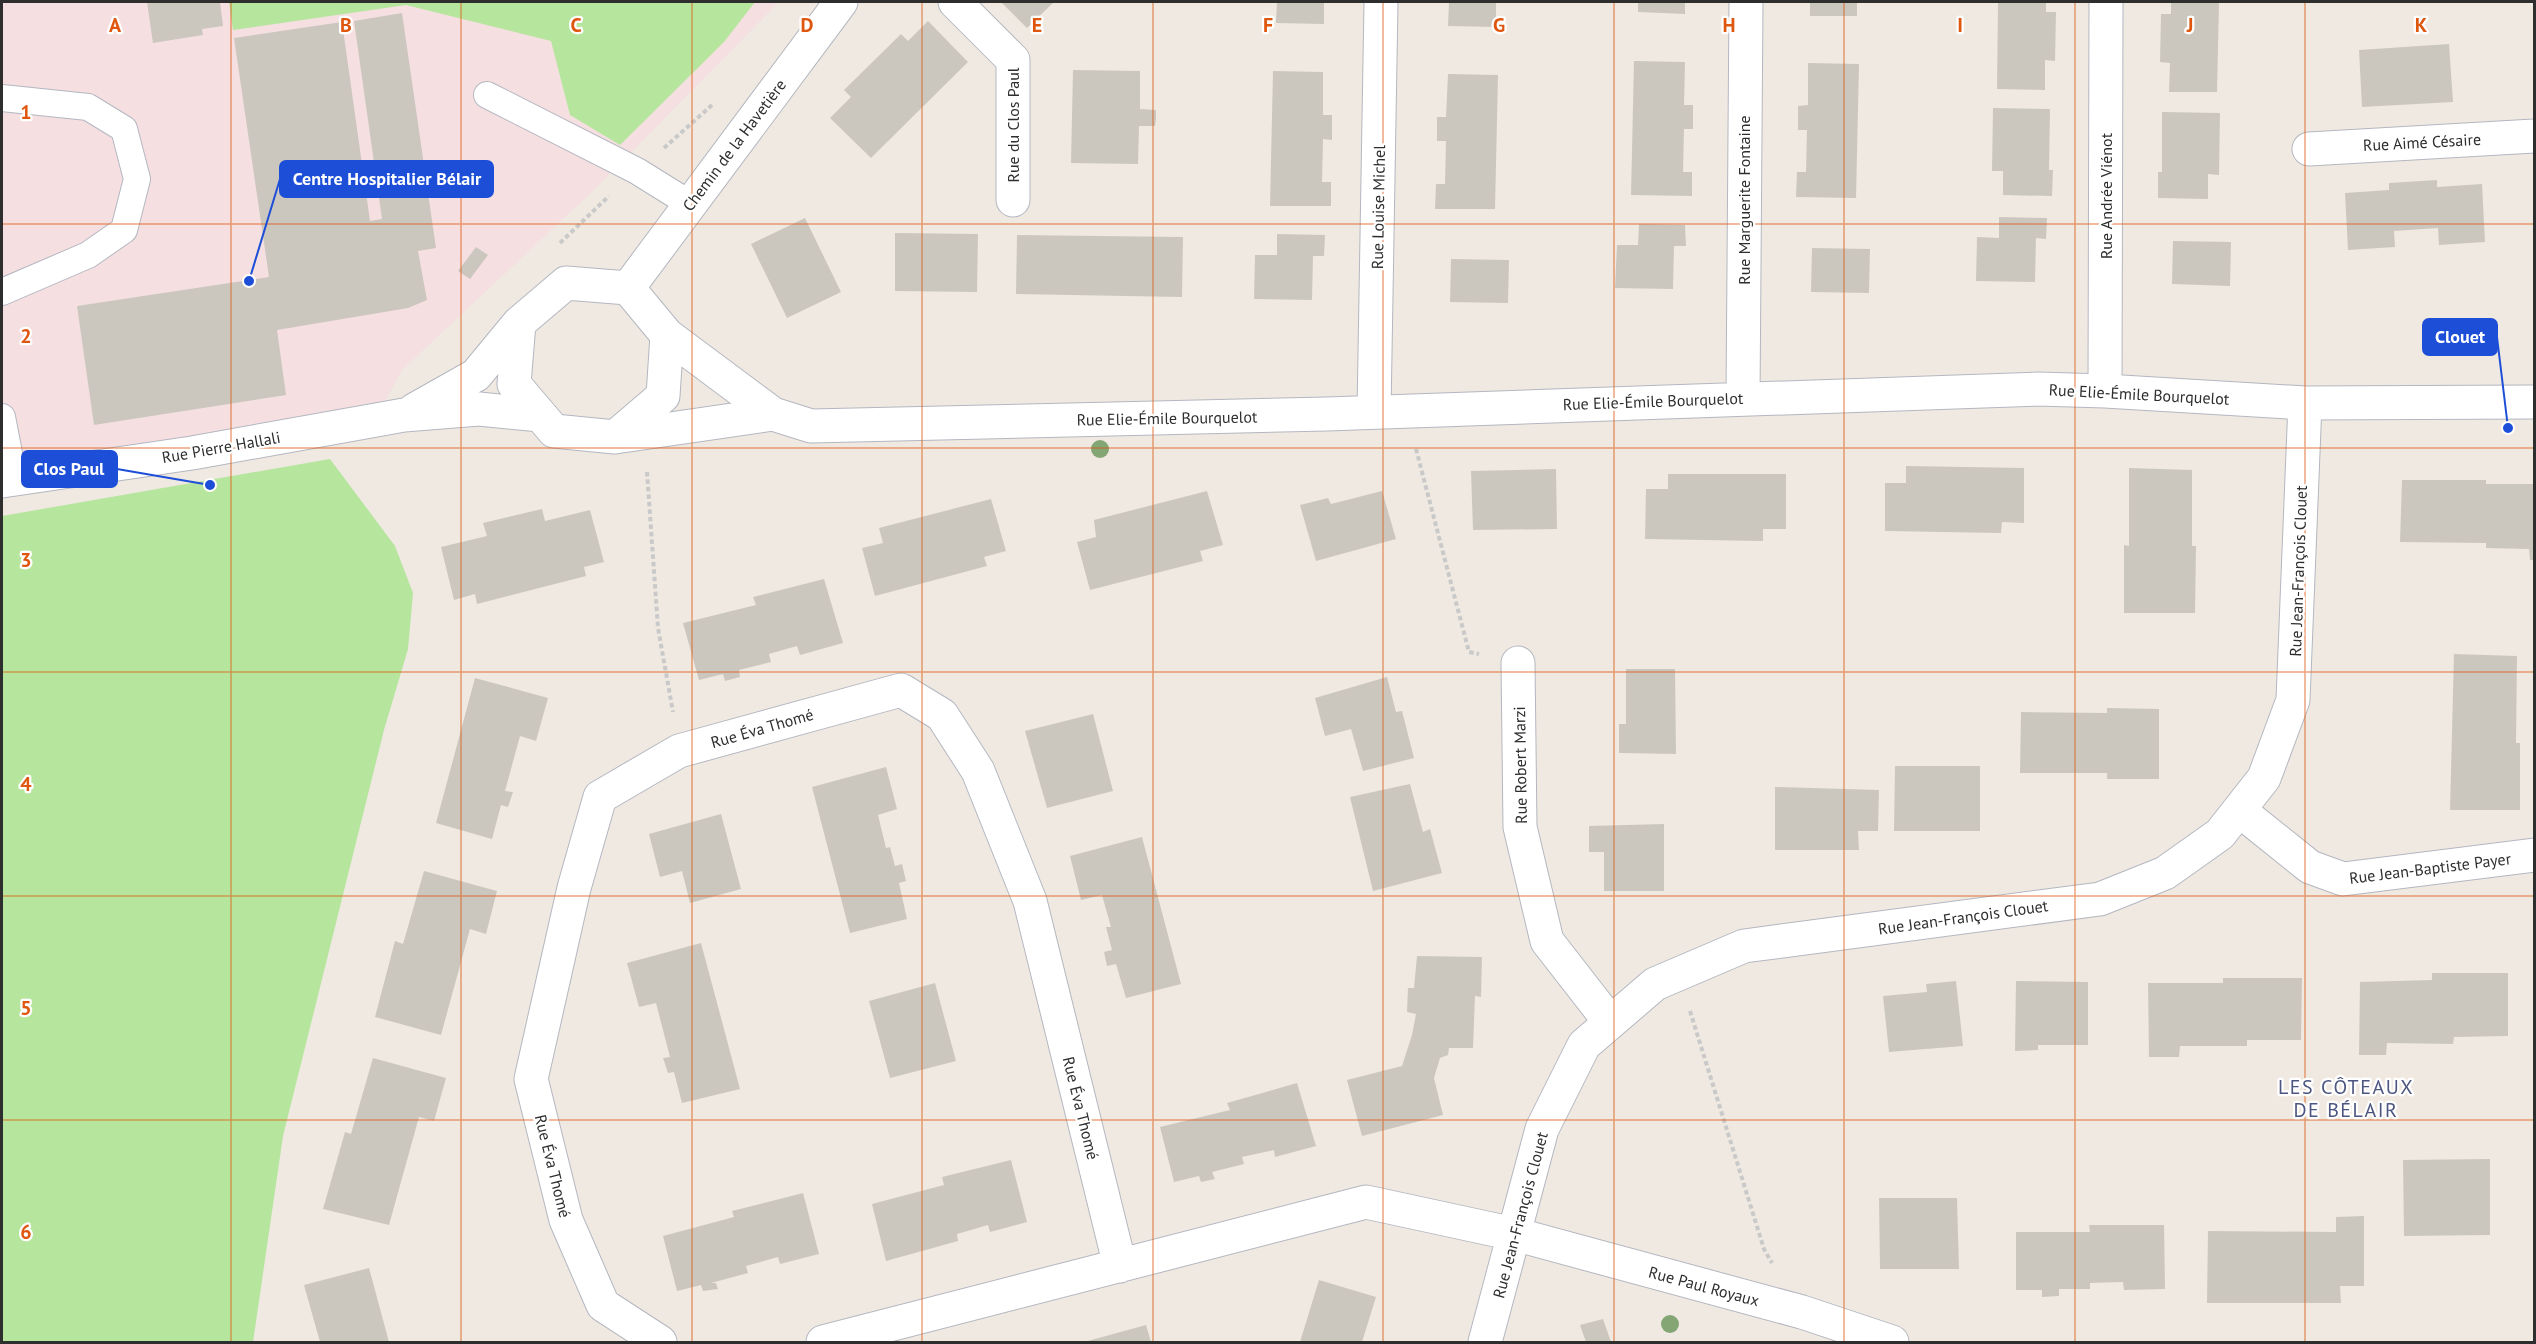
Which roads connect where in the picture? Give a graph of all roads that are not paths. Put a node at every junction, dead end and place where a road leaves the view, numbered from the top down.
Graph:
1 (841, 2) edge
2 (955, 2) edge
3 (1381, 2) edge
4 (1746, 2) edge
5 (2106, 2) edge
6 (487, 95) dead end
7 (2, 98) edge
8 (2535, 136) edge
9 (2308, 149) dead end
10 (1013, 200) dead end
11 (690, 204) junction
12 (627, 288) junction
13 (2, 292) edge
14 (519, 323) junction
15 (667, 335) junction
16 (2105, 391) junction
17 (1743, 398) junction
18 (2535, 402) edge
19 (2305, 403) junction
20 (1374, 412) junction
21 (773, 414) junction
22 (404, 415) junction
23 (540, 415) junction
24 (2, 417) edge
25 (630, 435) junction
26 (8, 480) edge
27 (1518, 663) road end
28 (2239, 810) junction
29 (2535, 855) edge
30 (1610, 1022) junction
31 (1514, 1234) junction
32 (1120, 1266) junction
33 (660, 1342) edge
34 (823, 1342) edge
35 (1485, 1342) edge
36 (1892, 1342) edge

1 - 11 street, Chemin de la Havetière
2 - 10 street, Rue du Clos Paul
3 - 20 street, Rue Louise Michel
4 - 17 street, Rue Marguerite Fontaine
5 - 16 street, Rue Andrée Viénot
6 - 11 lane
7 - 13 lane
8 - 9 street, Rue Aimé Césaire
11 - 12 street, Chemin de la Havetière
12 - 14 street
12 - 15 street
14 - 22 street, Rue Pierre Hallali
14 - 23 street
15 - 21 street, Rue Elie-Émile Bourquelot
15 - 25 street
16 - 17 street, Rue Elie-Émile Bourquelot
16 - 19 street, Rue Elie-Émile Bourquelot
17 - 20 street, Rue Elie-Émile Bourquelot
18 - 19 street, Rue Elie-Émile Bourquelot
19 - 28 street, Rue Jean-François Clouet
20 - 21 street, Rue Elie-Émile Bourquelot
21 - 25 street, Rue Elie-Émile Bourquelot
22 - 23 street, Rue Pierre Hallali
22 - 26 street, Rue Pierre Hallali
23 - 25 street
24 - 26 lane
27 - 30 street, Rue Robert Marzi
28 - 29 street, Rue Jean-Baptiste Payer
28 - 30 street, Rue Jean-François Clouet
30 - 31 street, Rue Jean-François Clouet
31 - 32 street
31 - 35 street, Rue Jean-François Clouet
31 - 36 street, Rue Paul Royaux
32 - 33 street, Rue Éva Thomé
32 - 34 street

